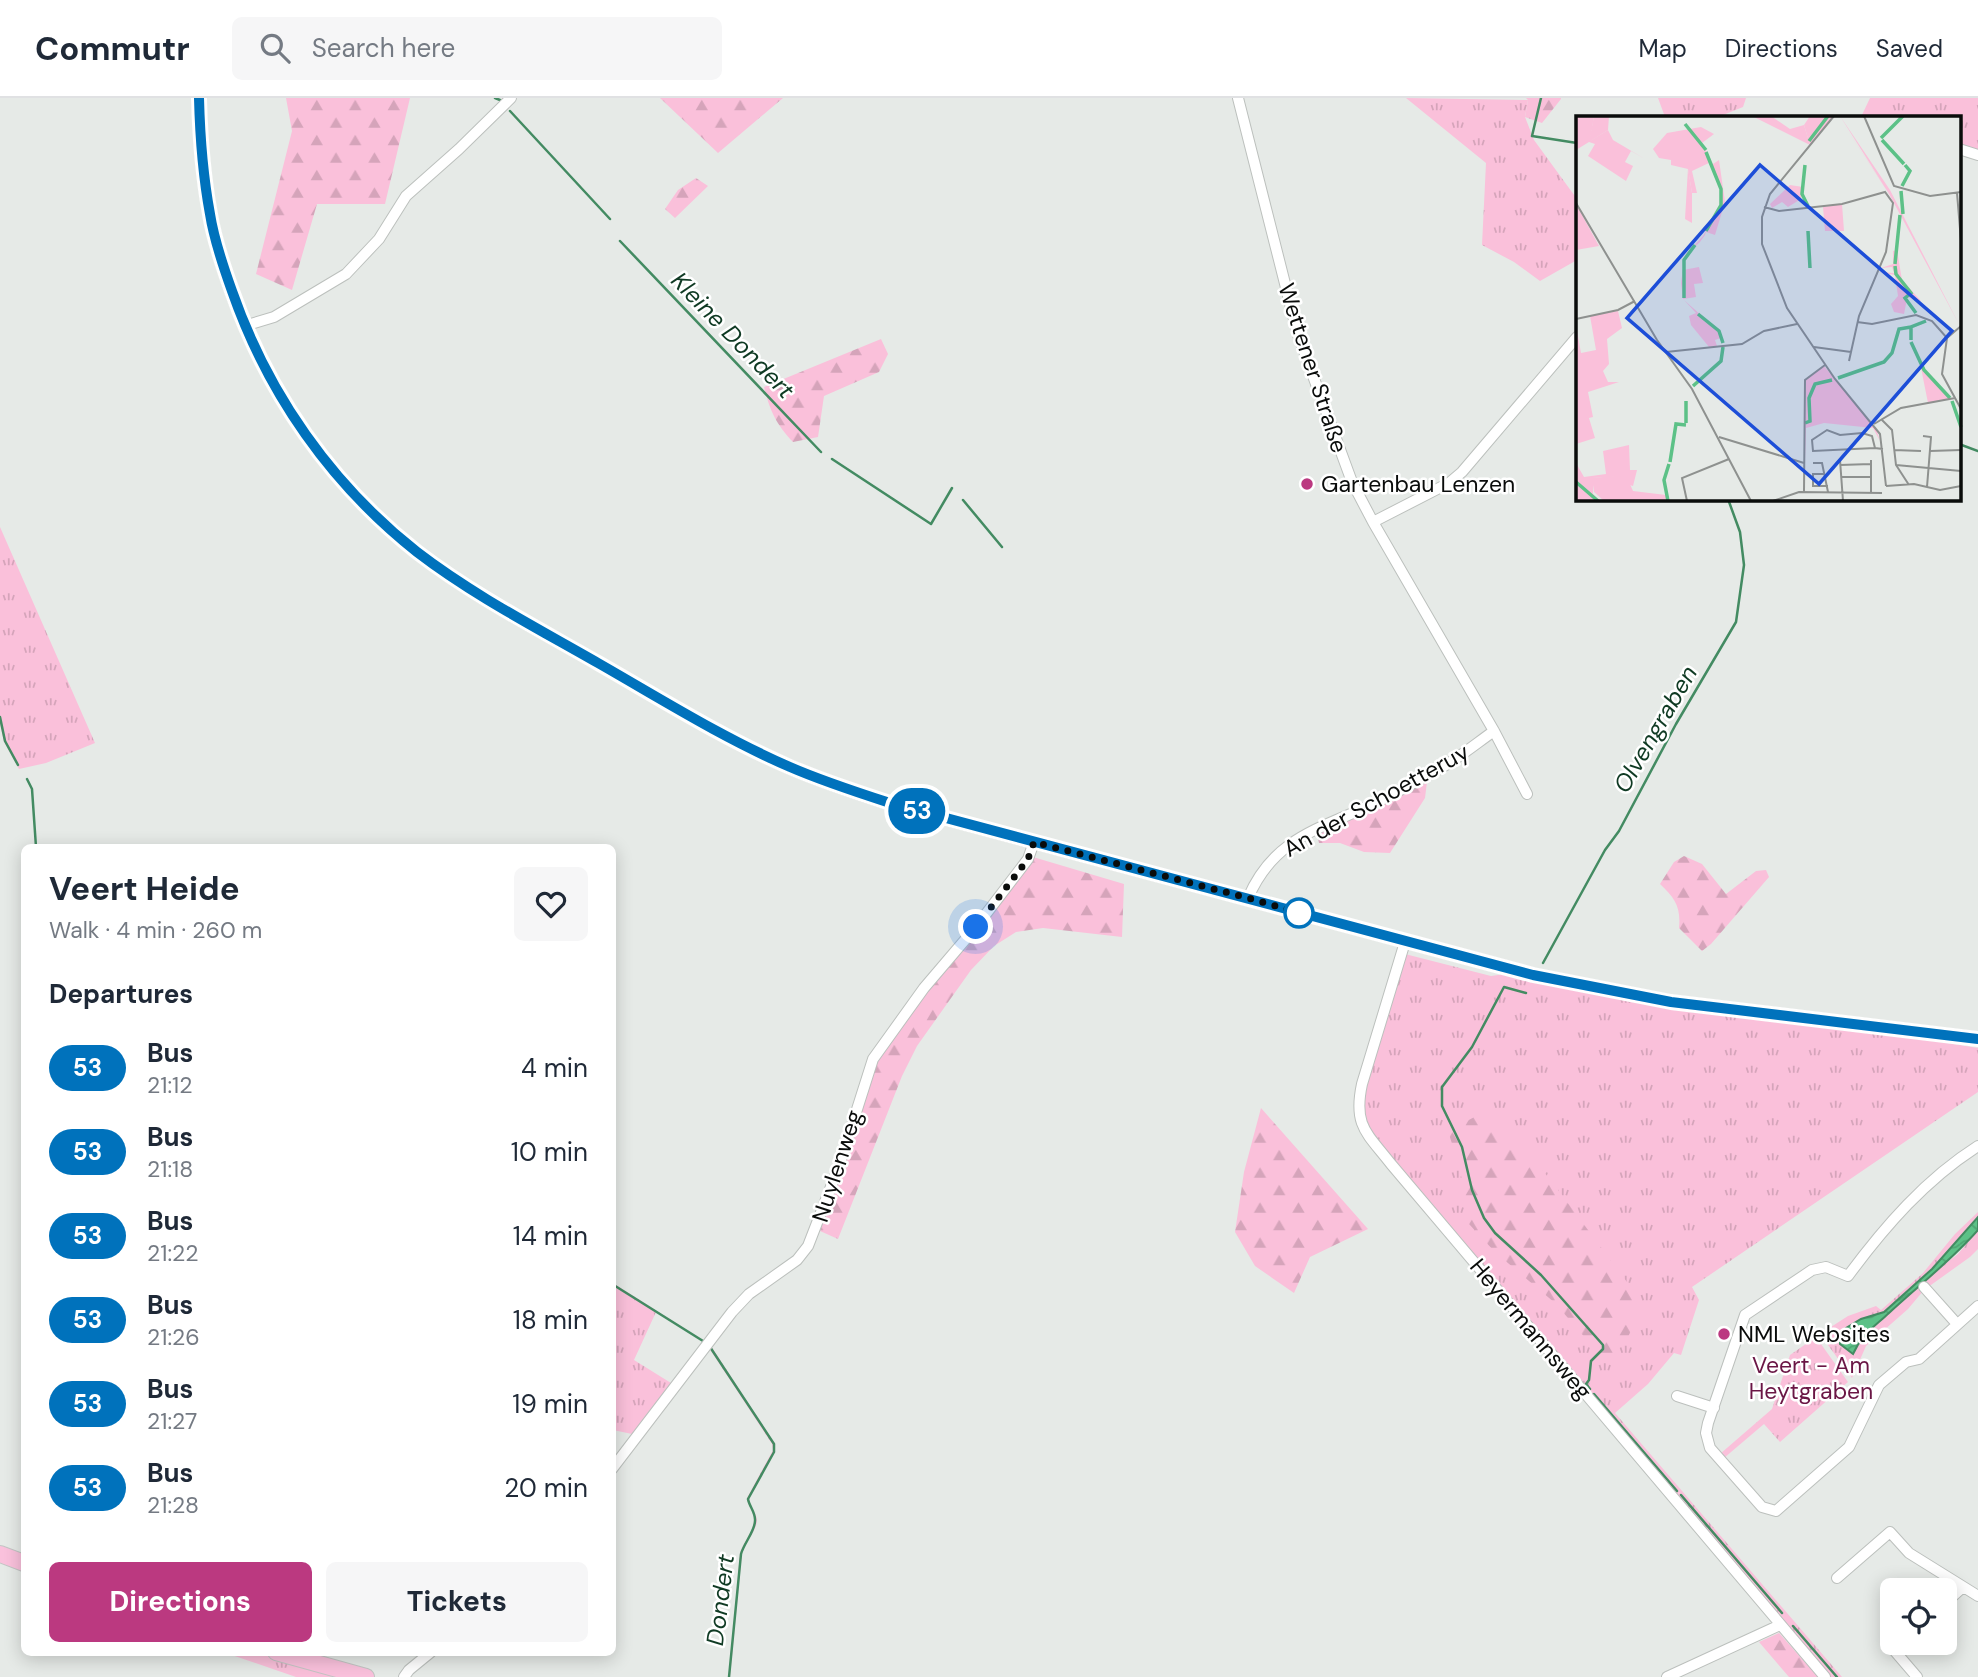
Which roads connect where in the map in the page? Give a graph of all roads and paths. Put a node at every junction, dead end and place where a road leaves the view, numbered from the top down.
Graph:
1 (199, 98) edge
2 (511, 98) edge
3 (1238, 98) edge
4 (1960, 149) edge
5 (1978, 155) edge
6 (244, 326) junction
7 (1576, 338) edge
8 (1373, 522) junction
9 (1494, 731) junction
10 (1527, 793) dead end
11 (1034, 842) junction
12 (1248, 898) junction
13 (1405, 942) junction
14 (1978, 1039) edge
15 (1978, 1146) edge
16 (1924, 1287) dead end
17 (1978, 1306) edge
18 (1957, 1324) junction
19 (1677, 1396) dead end
20 (1714, 1408) junction
21 (616, 1464) edge
22 (0, 1554) edge
23 (21, 1562) edge
24 (1837, 1578) dead end
25 (1963, 1587) junction
26 (1957, 1592) edge
27 (1978, 1596) edge
28 (1780, 1625) junction
29 (1899, 1655) edge
30 (290, 1656) edge
31 (426, 1656) edge
32 (366, 1677) edge
33 (404, 1677) edge
34 (1667, 1677) edge
35 (1825, 1677) edge
36 (1917, 1677) edge

1 - 6 street
2 - 6 street
3 - 8 street, Wettener Straße
4 - 5 street
6 - 11 street
7 - 8 street
8 - 9 street, Wettener Straße
9 - 10 street, An der Schoetteruy
9 - 12 street, An der Schoetteruy
11 - 12 street
11 - 21 street, Nuylenweg
12 - 13 street
13 - 14 street
13 - 28 street, Heyermannsweg
15 - 20 street
16 - 18 street
17 - 18 street
18 - 20 street
19 - 20 street
22 - 23 main road
24 - 25 street
25 - 26 street
25 - 27 street
28 - 34 street
28 - 35 street, Heyermannsweg
29 - 36 street
30 - 32 main road
31 - 33 street

